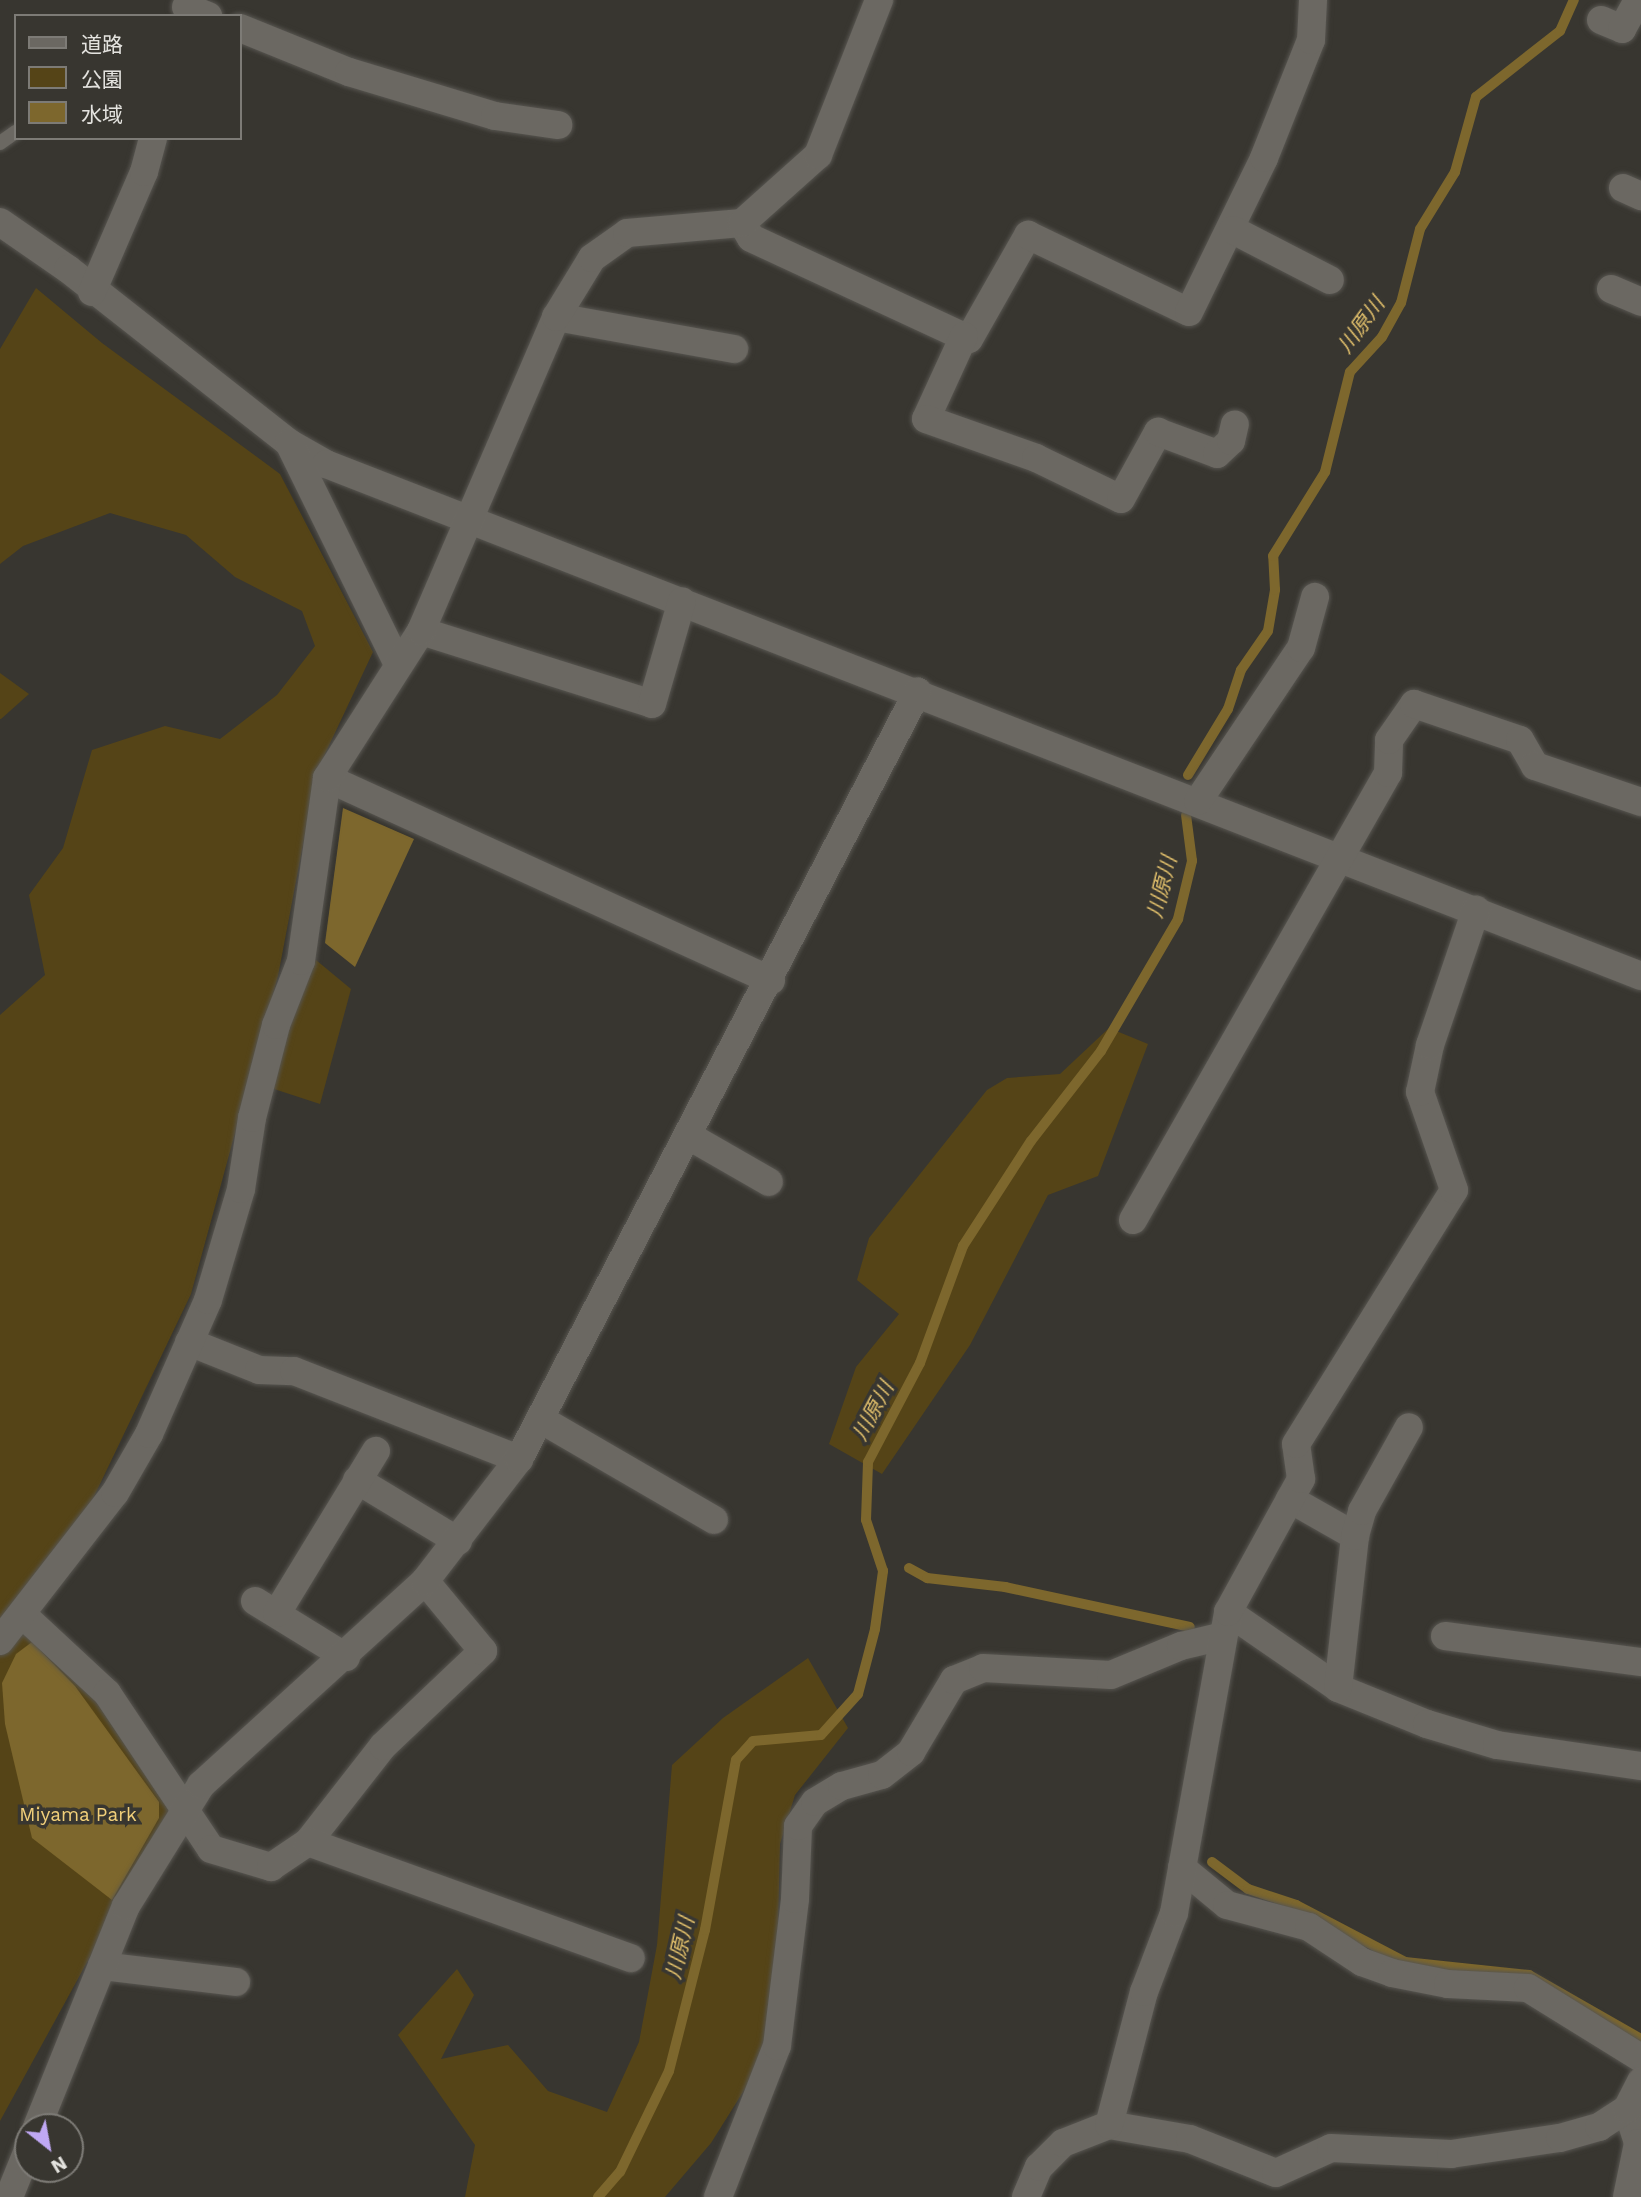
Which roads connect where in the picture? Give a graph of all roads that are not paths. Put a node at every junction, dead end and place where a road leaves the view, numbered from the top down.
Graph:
1 (879, 0) edge
2 (1313, 0) edge
3 (1638, 0) edge
4 (1601, 20) dead end
5 (242, 29) edge
6 (558, 125) dead end
7 (152, 140) edge
8 (0, 222) edge
9 (742, 223) junction
10 (1233, 230) junction
11 (1330, 280) dead end
12 (1611, 289) dead end
13 (92, 292) junction
14 (1641, 302) edge
15 (556, 317) junction
16 (964, 336) junction
17 (734, 349) dead end
18 (1235, 425) dead end
19 (289, 443) junction
20 (472, 518) junction
21 (1315, 597) dead end
22 (682, 601) junction
23 (421, 631) junction
24 (398, 665) junction
25 (918, 691) junction
26 (327, 778) junction
27 (1198, 801) junction
28 (1641, 802) edge
29 (1340, 858) junction
30 (1476, 910) junction
31 (1641, 976) edge
32 (771, 980) junction
33 (689, 1136) junction
34 (769, 1182) dead end
35 (1133, 1220) dead end
36 (189, 1342) junction
37 (540, 1419) junction
38 (1409, 1427) dead end
39 (376, 1451) dead end
40 (519, 1459) junction
41 (358, 1480) junction
42 (1290, 1499) junction
43 (713, 1520) dead end
44 (1355, 1536) junction
45 (458, 1541) junction
46 (425, 1581) junction
47 (23, 1615) junction
48 (1226, 1624) junction
49 (1445, 1636) dead end
50 (0, 1641) edge
51 (346, 1657) junction
52 (1641, 1662) edge
53 (1338, 1688) junction
54 (1641, 1766) edge
55 (185, 1811) junction
56 (308, 1842) junction
57 (1182, 1868) junction
58 (631, 1958) dead end
59 (102, 1966) junction
60 (236, 1982) dead end
61 (1641, 2057) edge
62 (1641, 2081) edge
63 (1627, 2109) junction
64 (43, 2113) edge
65 (1109, 2125) junction
66 (718, 2197) edge
67 (1026, 2197) edge
68 (1627, 2197) edge

1 - 9 street
2 - 10 street
3 - 4 street
5 - 6 street
7 - 13 street
8 - 13 street
9 - 15 street
9 - 16 street
10 - 11 street
10 - 16 street
12 - 14 street
13 - 19 street
15 - 17 street
15 - 20 street
16 - 18 street
19 - 20 street
19 - 24 street
20 - 22 street
20 - 23 street
21 - 27 street
22 - 23 street
22 - 25 street
23 - 24 street
24 - 26 street
25 - 27 street
25 - 32 street
26 - 32 street
26 - 36 street
27 - 29 street
28 - 29 street
29 - 30 street
29 - 35 street
30 - 31 street
30 - 42 street
32 - 33 street
33 - 34 street
33 - 37 street
36 - 40 street
36 - 47 street
37 - 40 street
37 - 43 street
38 - 44 street
39 - 41 street
40 - 45 street
41 - 45 street
41 - 51 street
42 - 44 street
42 - 48 street
44 - 53 street
45 - 46 street
46 - 51 street
46 - 56 street
47 - 50 street
47 - 55 street
48 - 53 street
48 - 57 street
48 - 66 street
49 - 52 street
51 - 55 street
53 - 54 street
55 - 56 street
55 - 59 street
56 - 58 street
57 - 61 street
57 - 65 street
59 - 60 street
59 - 64 street
62 - 63 street
63 - 65 street
63 - 68 street
65 - 67 street

